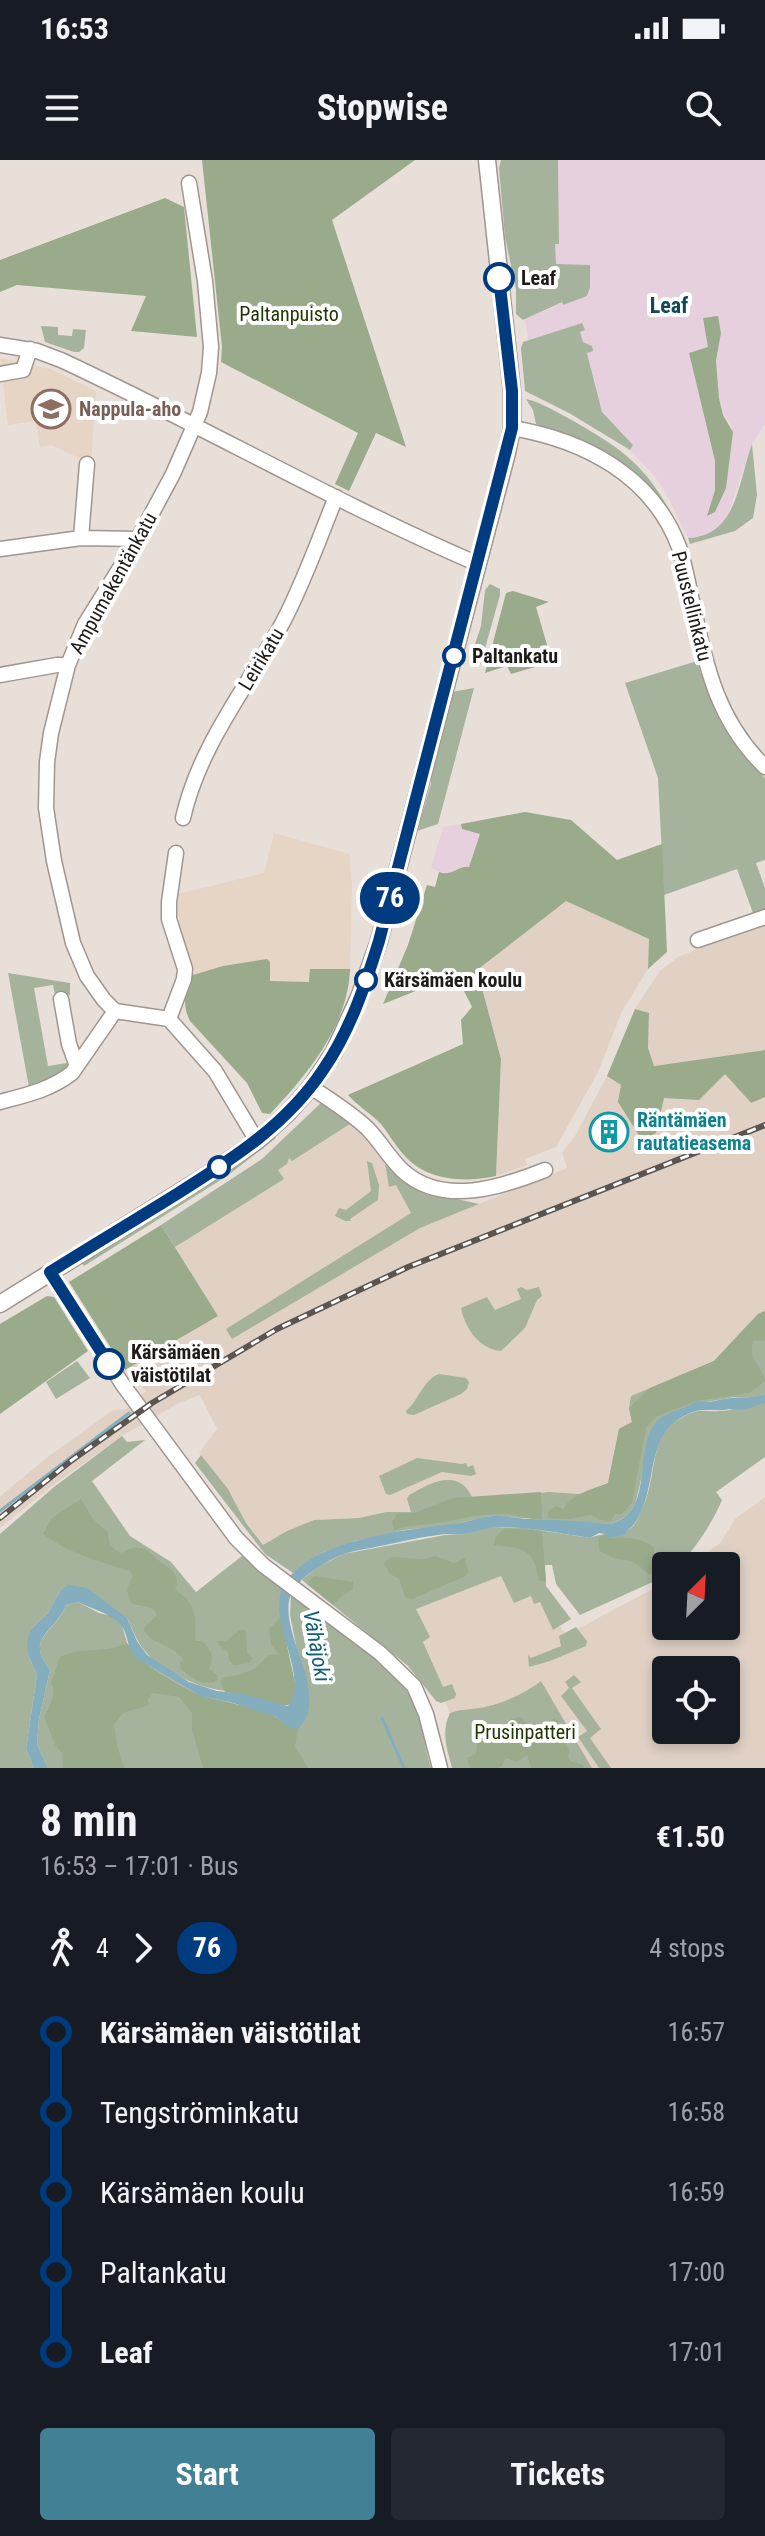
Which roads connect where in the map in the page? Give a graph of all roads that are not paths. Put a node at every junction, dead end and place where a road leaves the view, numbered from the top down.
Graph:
1 (487, 160) edge
2 (189, 183) dead end
3 (0, 345) edge
4 (30, 349) junction
5 (0, 374) edge
6 (194, 425) junction
7 (512, 428) junction
8 (87, 464) dead end
9 (336, 497) junction
10 (81, 538) junction
11 (138, 539) junction
12 (0, 549) edge
13 (478, 564) junction
14 (68, 665) junction
15 (0, 675) edge
16 (765, 767) edge
17 (183, 818) dead end
18 (176, 853) dead end
19 (765, 917) edge
20 (698, 940) dead end
21 (61, 999) dead end
22 (115, 1011) junction
23 (169, 1019) junction
24 (77, 1066) junction
25 (311, 1087) junction
26 (0, 1102) edge
27 (257, 1141) junction
28 (545, 1170) dead end
29 (50, 1272) junction
30 (0, 1304) edge
31 (440, 1768) edge

1 - 7 street
2 - 6 street, Ampumakentänkatu
3 - 4 street
4 - 5 street
4 - 6 street
6 - 9 street
6 - 11 street, Ampumakentänkatu
7 - 13 street
7 - 16 street, Puustellinkatu
8 - 10 street
9 - 13 street
9 - 17 street, Leirikatu
10 - 11 street
10 - 12 street
11 - 14 street, Ampumakentänkatu
13 - 25 street
14 - 15 street
14 - 22 street, Ampumakentänkatu
18 - 23 street
19 - 20 street
21 - 24 street
22 - 23 street
22 - 24 street
23 - 27 street
24 - 26 street
25 - 27 street
25 - 28 street
27 - 29 street
29 - 30 street
29 - 31 street

